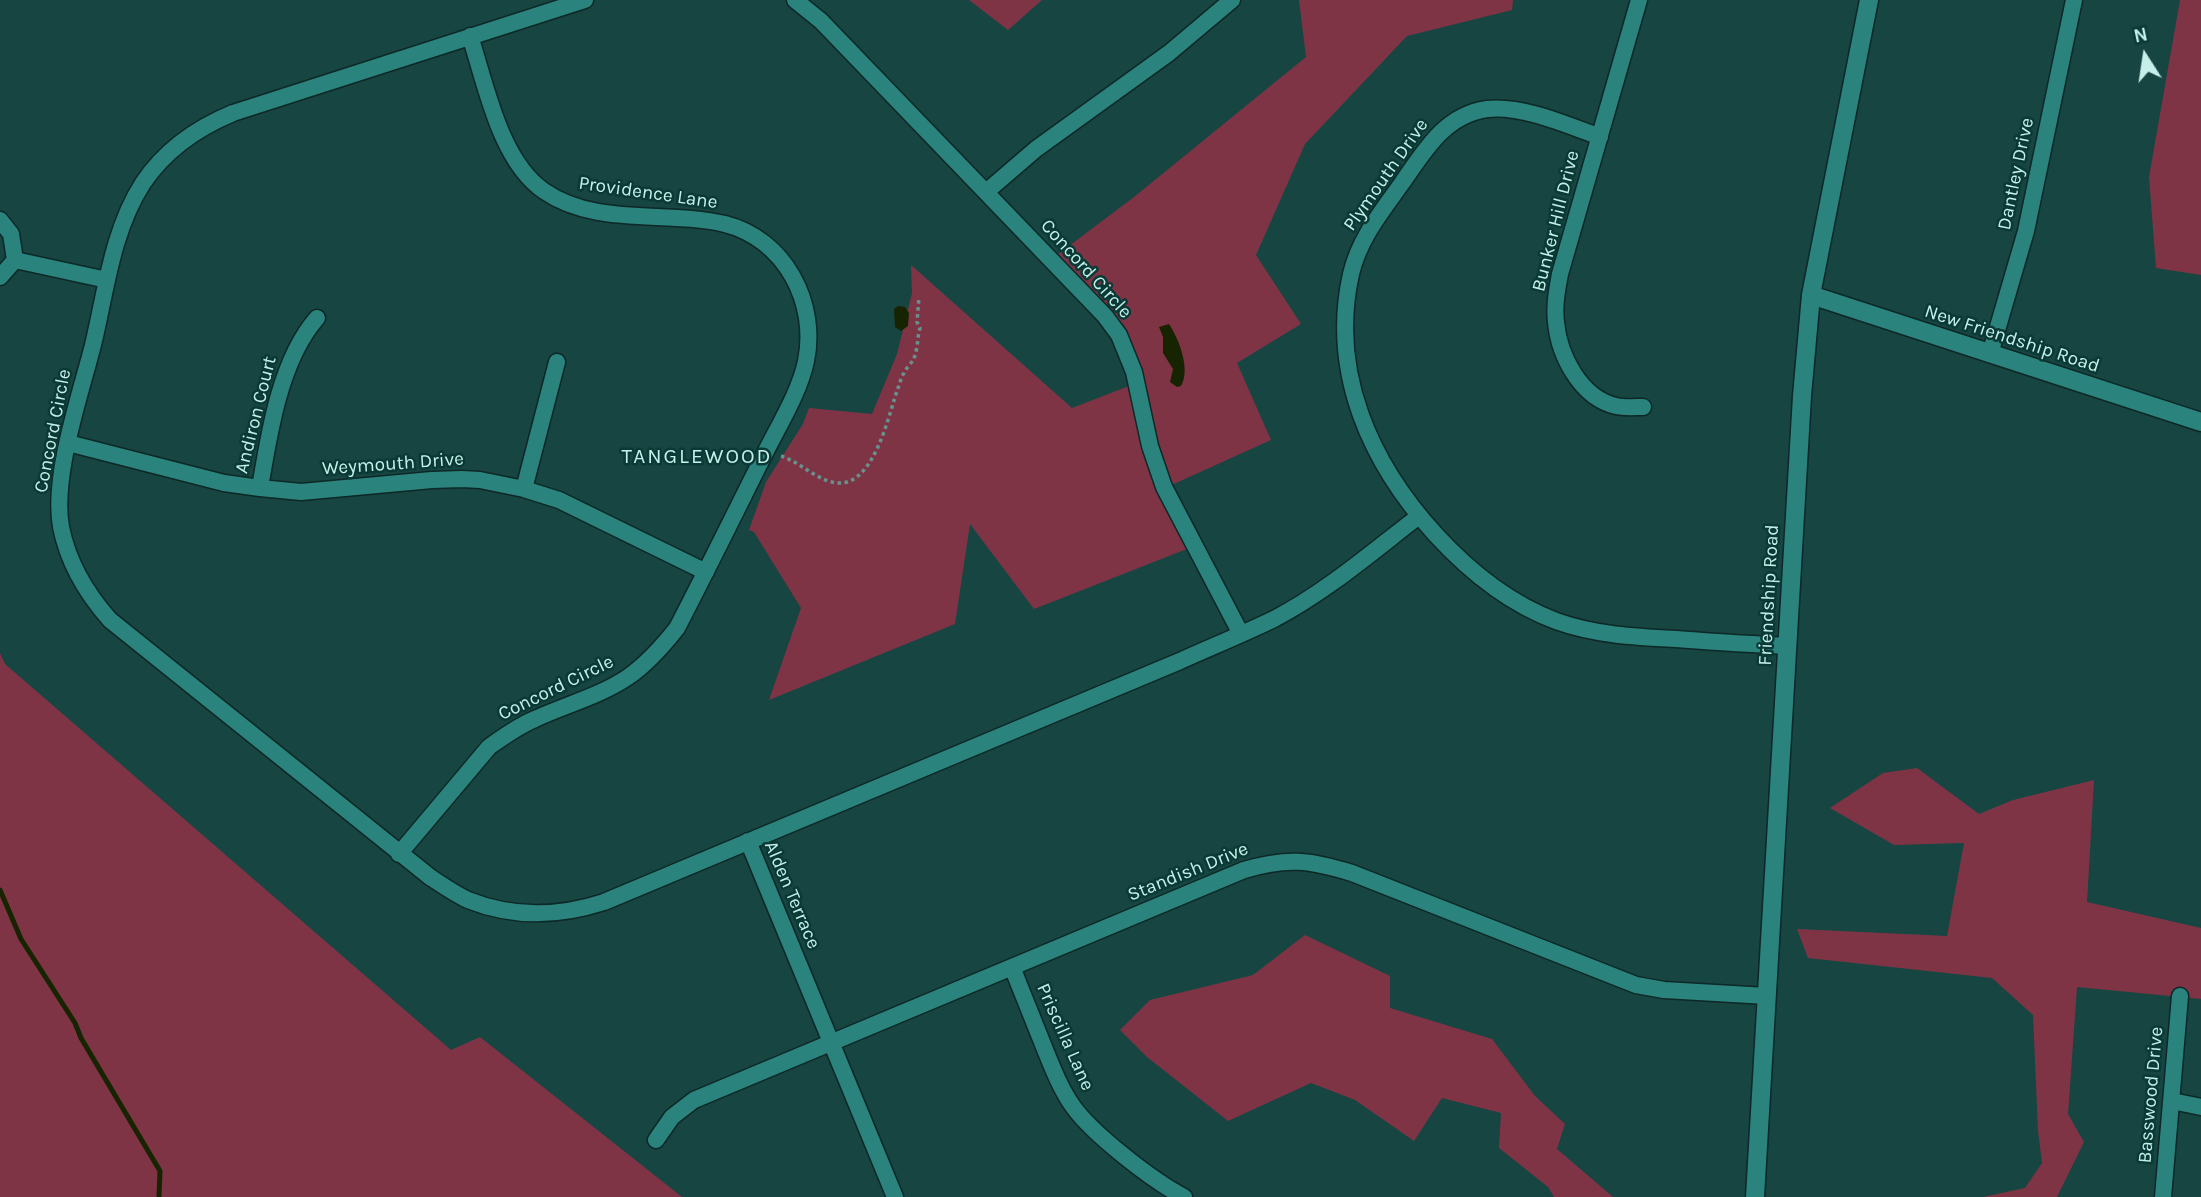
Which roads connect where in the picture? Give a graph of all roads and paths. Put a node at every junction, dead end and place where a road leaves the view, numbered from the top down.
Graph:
1 (585, 0) edge
2 (795, 0) edge
3 (1232, 0) edge
4 (1639, 0) edge
5 (1869, 0) edge
6 (2074, 0) edge
7 (470, 36) junction
8 (1594, 135) junction
9 (986, 191) junction
10 (0, 220) edge
11 (15, 260) junction
12 (0, 277) edge
13 (107, 280) junction
14 (1811, 295) junction
15 (919, 297) dead end
16 (317, 318) dead end
17 (1990, 354) junction
18 (557, 362) dead end
19 (1643, 407) dead end
20 (2201, 422) edge
21 (68, 443) junction
22 (766, 452) junction
23 (260, 488) junction
24 (524, 489) junction
25 (1419, 516) junction
26 (706, 572) junction
27 (1241, 634) junction
28 (1787, 646) junction
29 (748, 841) junction
30 (399, 854) junction
31 (1012, 967) junction
32 (1767, 996) junction
33 (2180, 996) dead end
34 (831, 1043) junction
35 (2172, 1101) junction
36 (2201, 1107) edge
37 (656, 1140) dead end
38 (895, 1197) edge
39 (1184, 1197) edge
40 (1755, 1197) edge
41 (2164, 1197) edge

1 - 7 street, Concord Circle
2 - 9 street, Concord Circle
3 - 9 street
4 - 8 street, Bunker Hill Drive
5 - 14 street, Friendship Road
6 - 17 street, Dantley Drive
7 - 13 street, Concord Circle
7 - 22 street, Providence Lane
8 - 19 street, Bunker Hill Drive
8 - 25 street, Plymouth Drive
9 - 27 street, Concord Circle
10 - 11 street
11 - 12 street
11 - 13 street
13 - 21 street, Concord Circle
14 - 17 street, New Friendship Road
14 - 28 street, Friendship Road
15 - 22 path
16 - 23 street, Andiron Court
17 - 20 street, New Friendship Road
18 - 24 street
21 - 23 street, Weymouth Drive
21 - 30 street, Concord Circle
22 - 26 street, Providence Lane
23 - 24 street, Weymouth Drive
24 - 26 street, Weymouth Drive
25 - 27 street
25 - 28 street, Plymouth Drive
26 - 30 street, Concord Circle
27 - 29 street
28 - 32 street, Friendship Road
29 - 30 street, Alden Terrace
29 - 34 street, Alden Terrace
31 - 32 street, Standish Drive
31 - 34 street, Standish Drive
31 - 39 street, Priscilla Lane
32 - 40 street, Friendship Road
33 - 35 street, Basswood Drive
34 - 37 street, Standish Drive
34 - 38 street, Alden Terrace
35 - 36 street
35 - 41 street, Basswood Drive

